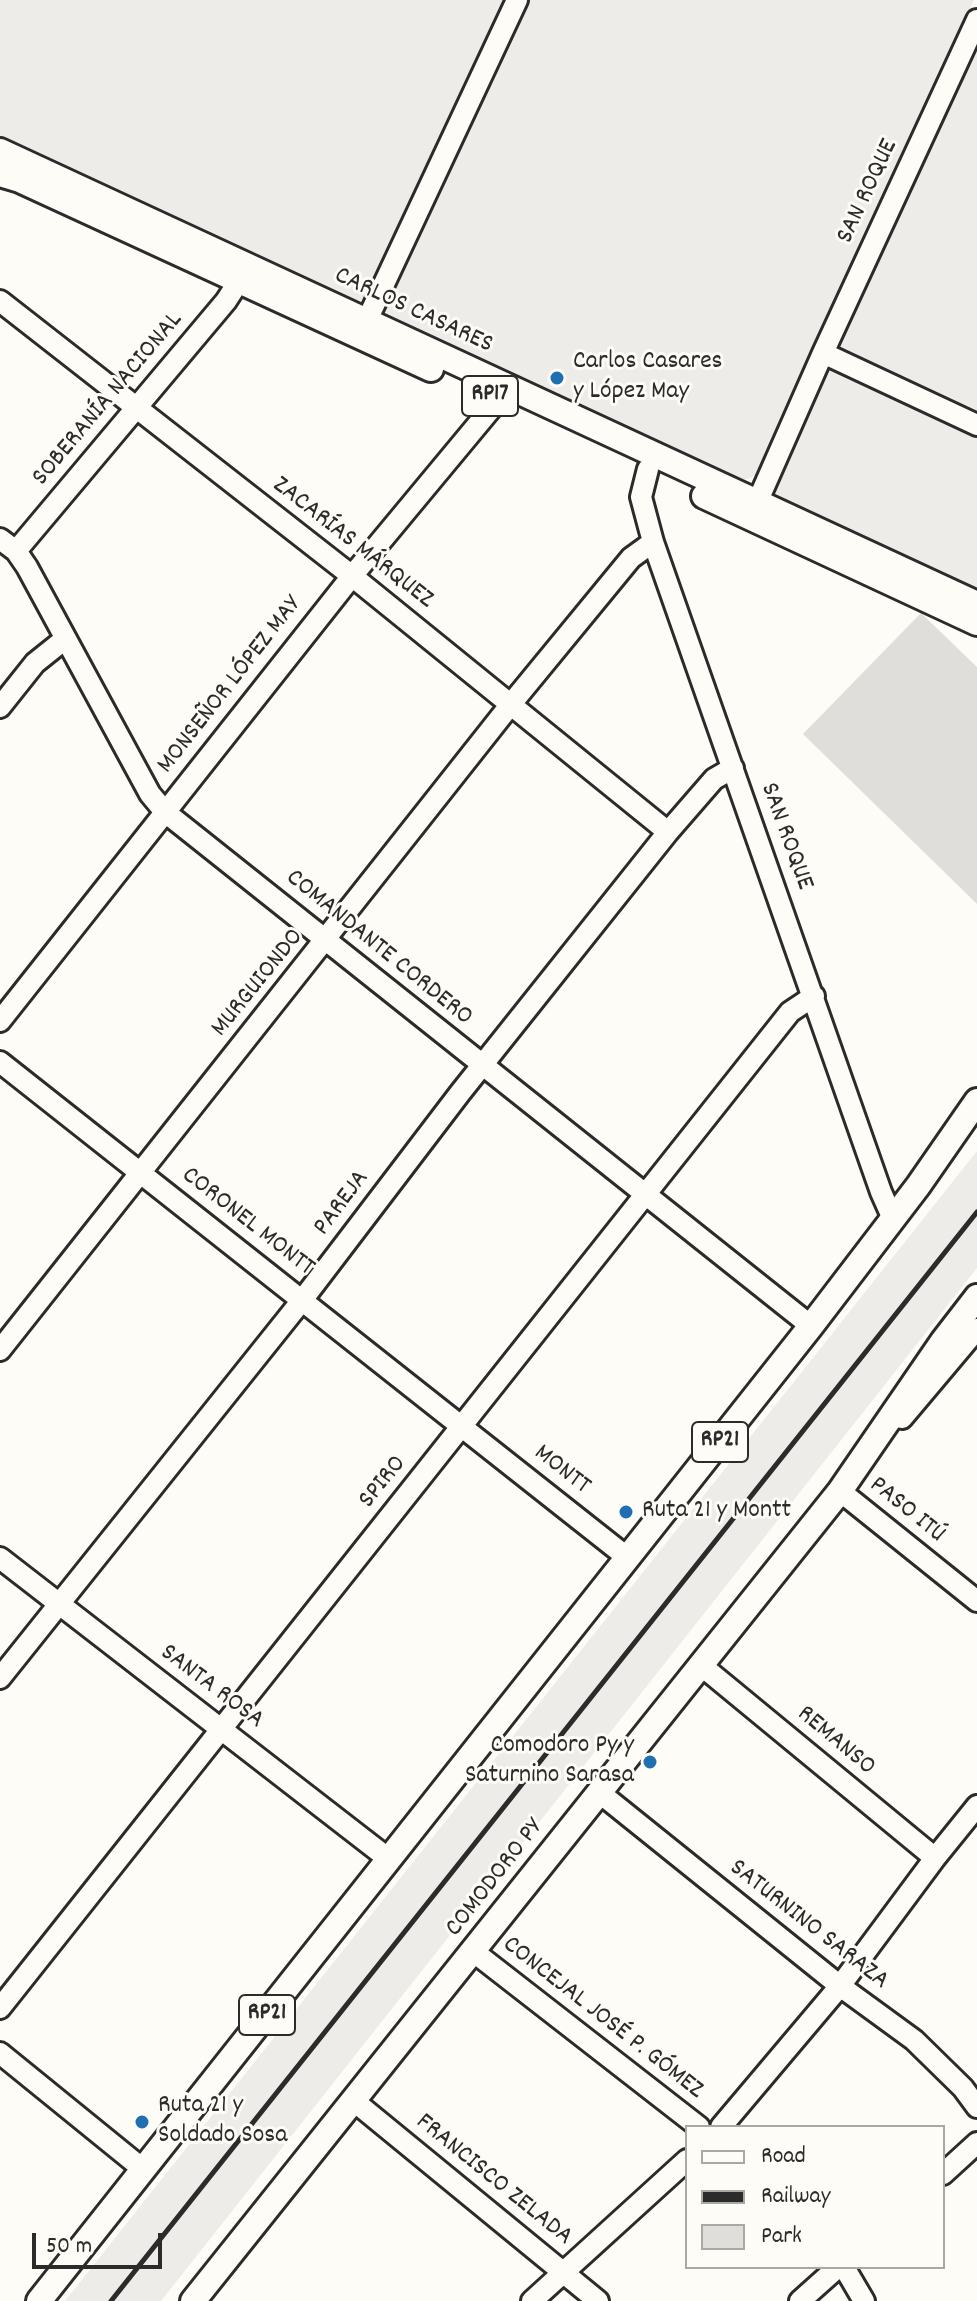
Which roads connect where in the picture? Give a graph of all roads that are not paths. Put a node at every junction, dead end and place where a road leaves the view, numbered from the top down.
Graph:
1 (517, 0) edge
2 (977, 20) edge
3 (0, 151) edge
4 (0, 174) edge
5 (239, 281) junction
6 (0, 301) edge
7 (364, 328) junction
8 (823, 353) junction
9 (501, 393) junction
10 (137, 407) junction
11 (977, 425) edge
12 (648, 469) junction
13 (754, 510) junction
14 (653, 542) junction
15 (8, 545) edge
16 (352, 576) junction
17 (977, 604) edge
18 (977, 623) edge
19 (65, 639) junction
20 (511, 704) junction
21 (0, 707) edge
22 (733, 768) junction
23 (165, 812) junction
24 (668, 832) junction
25 (326, 940) junction
26 (814, 996) junction
27 (0, 1021) edge
28 (0, 1062) edge
29 (483, 1066) junction
30 (977, 1101) edge
31 (140, 1174) junction
32 (645, 1194) junction
33 (893, 1219) junction
34 (977, 1297) edge
35 (303, 1299) junction
36 (811, 1326) junction
37 (977, 1329) edge
38 (0, 1350) edge
39 (462, 1426) junction
40 (840, 1491) junction
41 (0, 1558) edge
42 (628, 1558) junction
43 (977, 1601) edge
44 (58, 1605) junction
45 (702, 1666) junction
46 (0, 1678) edge
47 (221, 1729) junction
48 (600, 1793) junction
49 (977, 1806) edge
50 (935, 1858) junction
51 (390, 1860) junction
52 (474, 1952) junction
53 (840, 1986) junction
54 (0, 2008) edge
55 (0, 2053) edge
56 (354, 2101) junction
57 (977, 2107) edge
58 (696, 2125) edge
59 (723, 2125) edge
60 (977, 2143) edge
61 (685, 2162) edge
62 (144, 2170) junction
63 (945, 2172) edge
64 (836, 2269) edge
65 (845, 2269) edge
66 (563, 2272) junction
67 (197, 2299) edge
68 (39, 2301) edge
69 (532, 2301) edge
70 (598, 2301) edge
71 (800, 2301) edge
72 (864, 2301) edge

1 - 7 street
2 - 8 street, SAN ROQUE
3 - 7 main road, CARLOS CASARES / RP17
4 - 5 main road, CARLOS CASARES / RP17
5 - 7 main road, CARLOS CASARES / RP17
5 - 10 street, SOBERANÍA NACIONAL
6 - 10 street, ZACARÍAS MÁRQUEZ
7 - 9 main road, CARLOS CASARES / RP17
8 - 11 street
8 - 13 street, SAN ROQUE
9 - 12 main road, CARLOS CASARES / RP17
9 - 13 main road, CARLOS CASARES / RP17
9 - 16 street, MONSEÑOR LÓPEZ MAY
10 - 15 street, SOBERANÍA NACIONAL
10 - 16 street, ZACARÍAS MÁRQUEZ
12 - 13 main road, CARLOS CASARES / RP17
12 - 14 street, SAN ROQUE
13 - 17 main road, CARLOS CASARES / RP17
13 - 18 main road, CARLOS CASARES / RP17
14 - 20 street, MURGUIONDO
14 - 22 street, SAN ROQUE
15 - 19 street, COMANDANTE CORDERO
16 - 20 street, ZACARÍAS MÁRQUEZ
16 - 23 street, MONSEÑOR LÓPEZ MAY
19 - 21 street
19 - 23 street, COMANDANTE CORDERO
20 - 24 street, ZACARÍAS MÁRQUEZ
20 - 25 street, MURGUIONDO
22 - 24 street, PAREJA
22 - 26 street, SAN ROQUE
23 - 25 street, COMANDANTE CORDERO
23 - 27 street, MONSEÑOR LÓPEZ MAY
24 - 29 street, PAREJA
25 - 29 street, COMANDANTE CORDERO
25 - 31 street, MURGUIONDO
26 - 32 street, SPIRO
26 - 33 street, SAN ROQUE
28 - 31 street, CORONEL MONTT
29 - 32 street, COMANDANTE CORDERO
29 - 35 street, PAREJA
30 - 33 main road, RP21
31 - 35 street, CORONEL MONTT
31 - 38 street, MURGUIONDO
32 - 36 street, COMANDANTE CORDERO
32 - 39 street, SPIRO
33 - 36 main road, RP21
34 - 40 main road, COMODORO PY
35 - 39 street, CORONEL MONTT
35 - 44 street, PAREJA
36 - 42 main road, RP21
37 - 40 street, COMODORO PY
39 - 42 street, MONTT
39 - 47 street, SPIRO
40 - 43 street, PASO ITÚ
40 - 45 main road, COMODORO PY
41 - 44 street, SANTA ROSA
42 - 51 main road, RP21
44 - 46 street, PAREJA
44 - 47 street, SANTA ROSA
45 - 48 main road, COMODORO PY
45 - 50 street, REMANSO
47 - 51 street, SANTA ROSA
47 - 54 street, SPIRO
48 - 52 main road, COMODORO PY
48 - 53 street, SATURNINO SARAZA
49 - 50 street
50 - 53 street
51 - 62 main road, RP21
52 - 56 main road, COMODORO PY
52 - 58 street, CONCEJAL JOSÉ P. GÓMEZ
53 - 57 street, SATURNINO SARAZA
53 - 59 street
55 - 62 street
56 - 66 street, FRANCISCO ZELADA
56 - 67 main road, COMODORO PY
60 - 63 street
61 - 66 street
62 - 68 main road, RP21
64 - 71 street
65 - 72 street
66 - 69 street
66 - 70 street, FRANCISCO ZELADA

